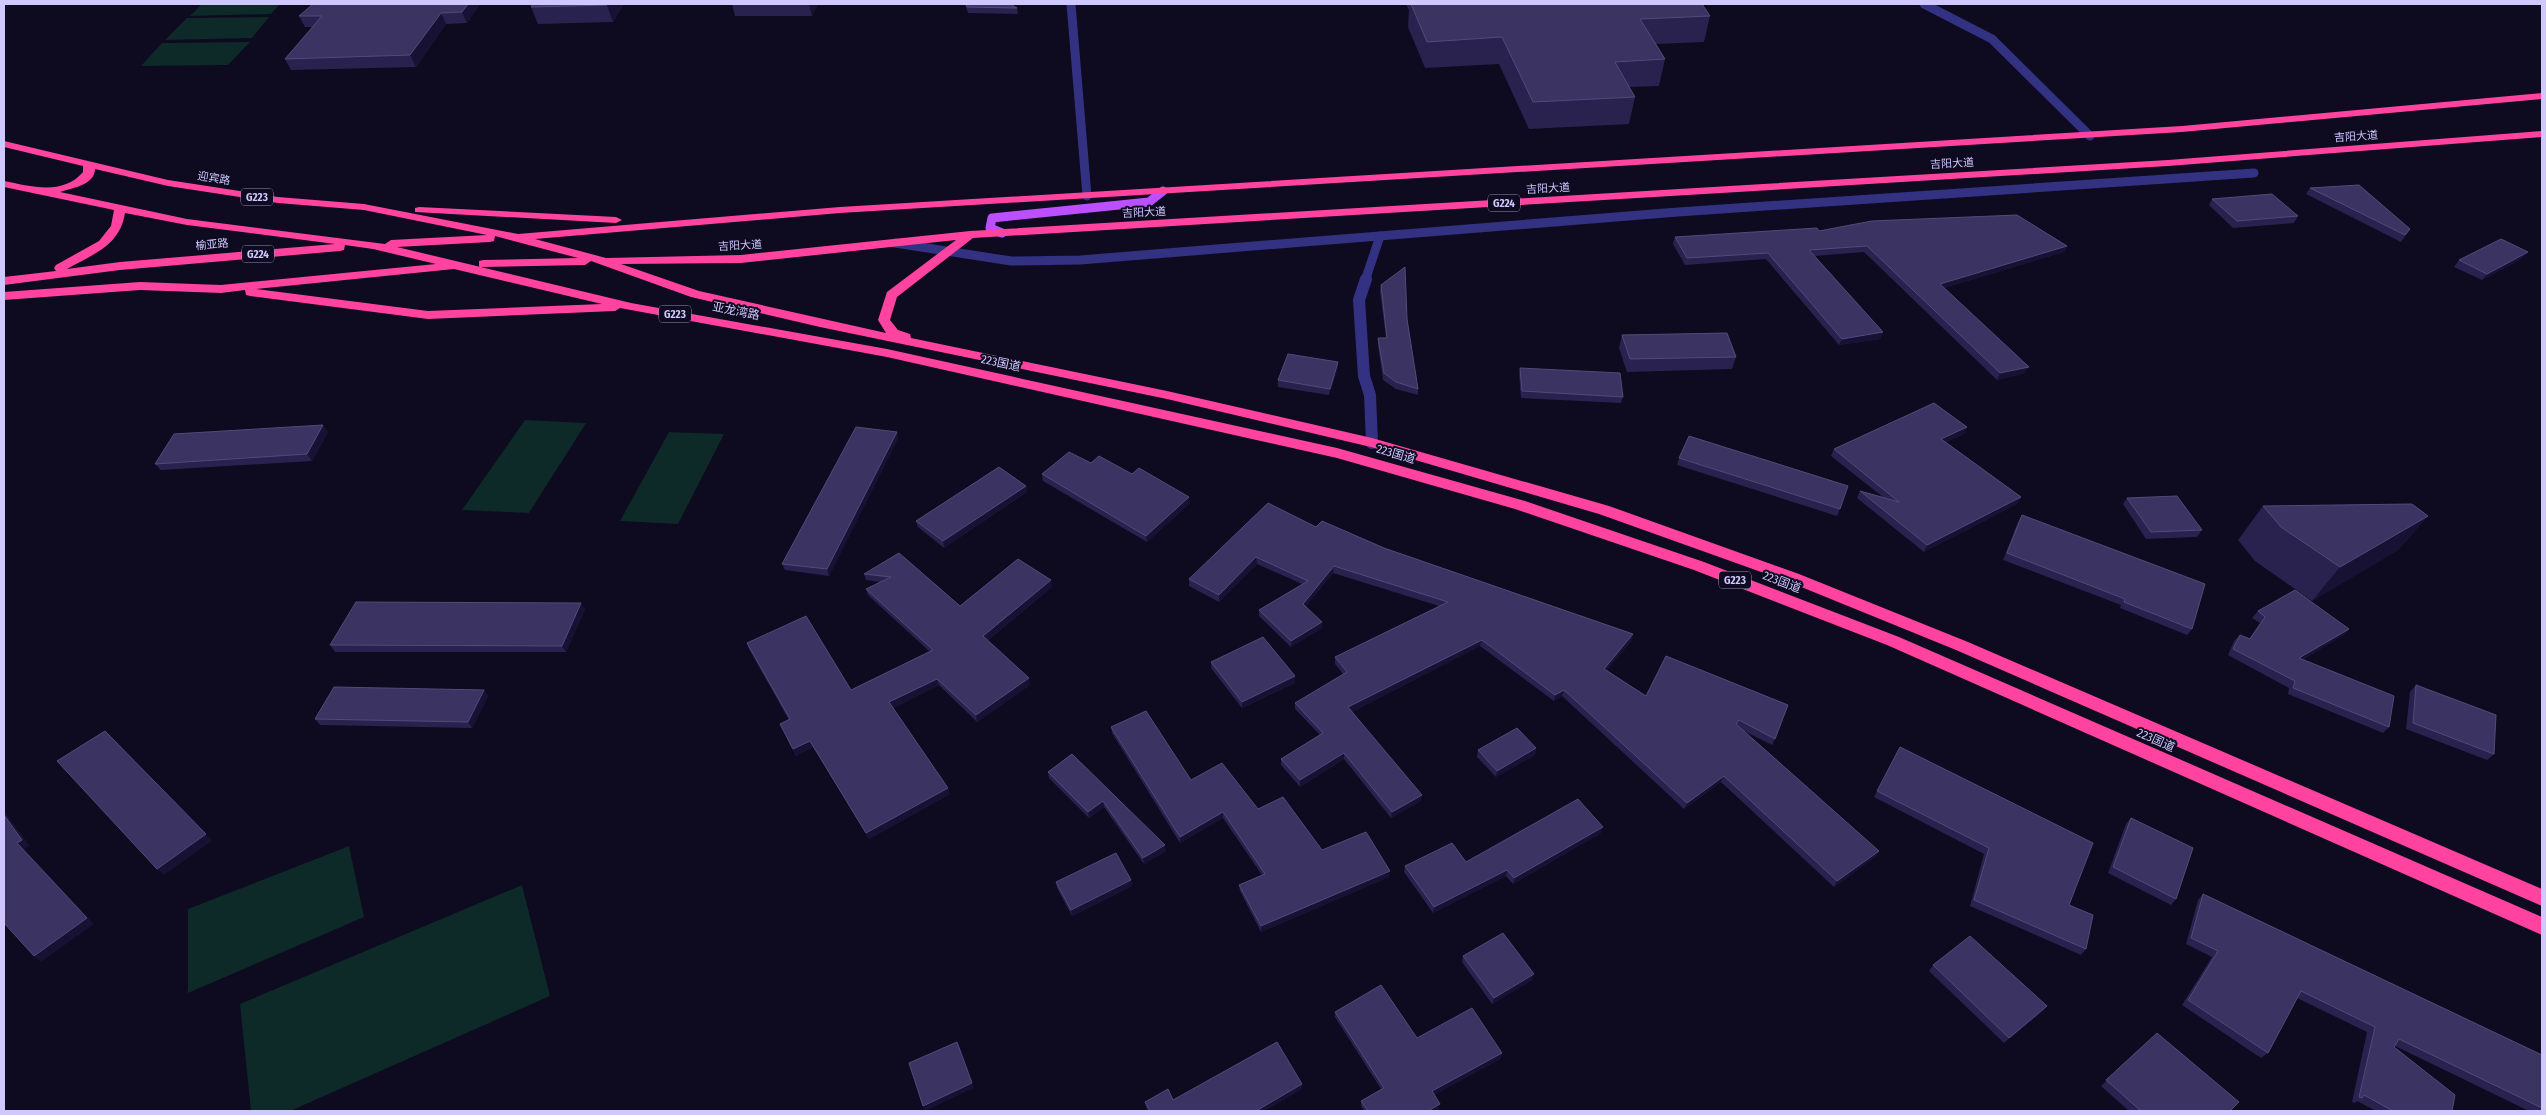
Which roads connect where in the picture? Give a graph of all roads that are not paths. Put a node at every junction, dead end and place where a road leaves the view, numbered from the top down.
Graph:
1 (1071, 4) edge
2 (1924, 4) edge
3 (2542, 96) edge
4 (2542, 134) edge
5 (2090, 136) junction
6 (4, 144) edge
7 (89, 165) junction
8 (2254, 173) dead end
9 (4, 184) edge
10 (1164, 191) junction
11 (43, 193) junction
12 (1087, 196) junction
13 (120, 207) junction
14 (364, 207) junction
15 (674, 224) junction
16 (1002, 233) junction
17 (970, 235) junction
18 (512, 236) junction
19 (1380, 236) junction
20 (895, 243) junction
21 (373, 245) junction
22 (947, 252) junction
23 (600, 260) junction
24 (465, 265) junction
25 (46, 274) junction
26 (4, 281) edge
27 (221, 289) junction
28 (4, 296) edge
29 (632, 307) junction
30 (927, 345) junction
31 (887, 353) joint
32 (1372, 443) junction
33 (2542, 898) edge
34 (2542, 926) edge

1 - 12 street
2 - 5 street
3 - 5 highway, 吉阳大道 / G224
4 - 16 highway, 吉阳大道 / G224
5 - 10 highway, 吉阳大道 / G224
6 - 7 highway, 迎宾路 / G223
7 - 11 highway
7 - 14 highway, 迎宾路 / G223
8 - 19 street
9 - 11 highway, G223
10 - 12 highway, 吉阳大道 / G224
10 - 16 main road
11 - 13 highway, G223
12 - 15 highway, 吉阳大道 / G224
13 - 21 highway, G223
13 - 25 highway
14 - 15 highway
14 - 18 highway, 迎宾路 / G223
15 - 18 highway, 吉阳大道 / G224
16 - 17 highway, 吉阳大道 / G224
17 - 20 highway, 吉阳大道 / G224
17 - 22 highway
18 - 21 highway, 榆亚路 / G224
18 - 23 highway, 亚龙湾路 / G223
19 - 22 street
19 - 32 street
20 - 22 street
20 - 23 highway, 吉阳大道 / G224
21 - 24 highway, G223
21 - 25 highway, 榆亚路 / G224
22 - 30 highway
23 - 24 highway, 吉阳大道 / G224
23 - 30 highway, 亚龙湾路 / G223
24 - 27 highway, G224
24 - 29 highway, 亚龙湾路 / G223
25 - 26 highway, 榆亚路 / G224
27 - 28 highway, G224
27 - 29 highway
29 - 31 highway, 亚龙湾路 / G223
30 - 32 highway, 223国道 / G223
31 - 34 highway, 223国道 / G223
32 - 33 highway, 223国道 / G223

